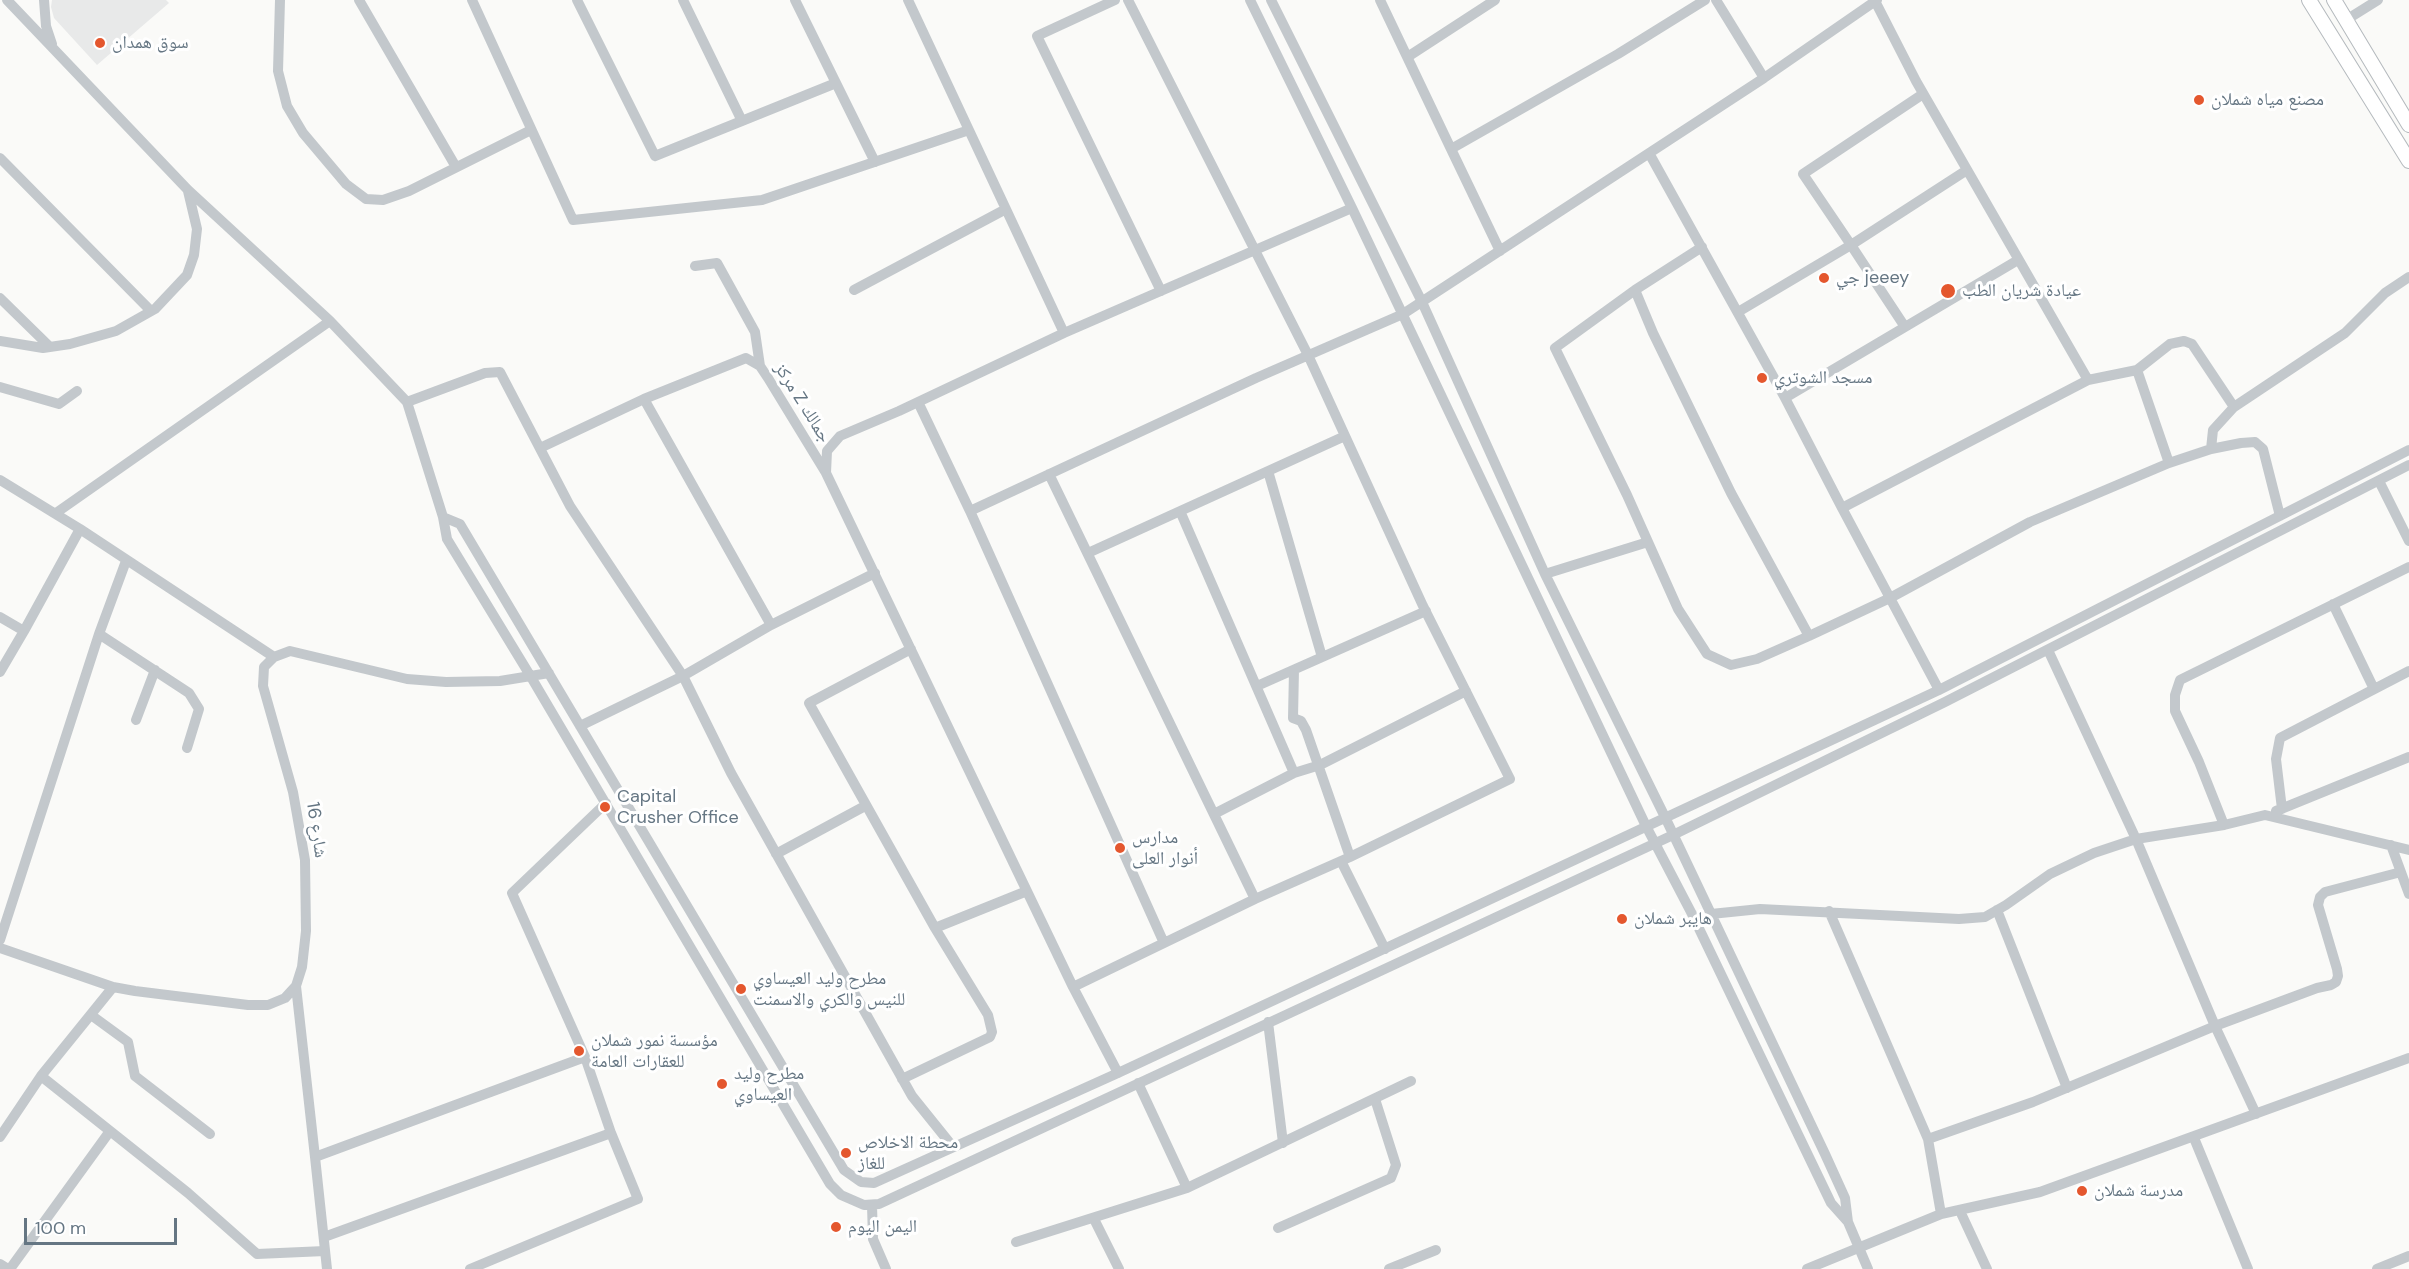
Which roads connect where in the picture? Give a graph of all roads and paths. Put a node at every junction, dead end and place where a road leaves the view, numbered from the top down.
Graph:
1 (7, 0) edge
2 (44, 0) edge
3 (280, 0) edge
4 (359, 0) edge
5 (472, 0) edge
6 (577, 0) edge
7 (683, 0) edge
8 (795, 0) edge
9 (908, 0) edge
10 (1115, 0) edge
11 (1128, 0) edge
12 (1250, 0) edge
13 (1271, 0) edge
14 (1380, 0) edge
15 (1495, 0) edge
16 (1705, 0) edge
17 (1716, 0) edge
18 (2309, 0) edge
19 (2334, 0) edge
20 (2378, 0) edge
21 (1876, 1) edge
22 (2346, 20) junction
23 (55, 50) junction
24 (1408, 56) junction
25 (1764, 78) junction
26 (836, 83) junction
27 (1923, 94) junction
28 (742, 121) junction
29 (2409, 124) edge
30 (531, 130) junction
31 (969, 130) junction
32 (1451, 149) junction
33 (1649, 153) junction
34 (0, 158) edge
35 (2409, 161) edge
36 (875, 162) junction
37 (456, 167) junction
38 (1967, 171) junction
39 (188, 190) junction
40 (1352, 208) junction
41 (1006, 209) junction
42 (1851, 245) junction
43 (1702, 247) junction
44 (1254, 251) junction
45 (1500, 251) junction
46 (2018, 260) junction
47 (695, 266) dead end
48 (2409, 277) edge
49 (854, 290) dead end
50 (1635, 290) junction
51 (1161, 291) junction
52 (0, 298) edge
53 (1422, 302) junction
54 (152, 311) junction
55 (1738, 312) junction
56 (1403, 314) junction
57 (330, 321) junction
58 (1905, 327) junction
59 (1064, 333) junction
60 (0, 341) edge
61 (50, 347) junction
62 (1308, 355) junction
63 (760, 366) junction
64 (2137, 370) junction
65 (2088, 380) junction
66 (0, 387) edge
67 (77, 391) dead end
68 (1785, 398) junction
69 (644, 399) junction
70 (407, 402) junction
71 (918, 402) junction
72 (2234, 407) junction
73 (1345, 436) junction
74 (540, 448) junction
75 (2211, 449) junction
76 (2409, 450) edge
77 (2169, 463) junction
78 (2409, 465) edge
79 (1268, 471) junction
80 (826, 473) junction
81 (1049, 474) junction
82 (0, 480) edge
83 (2379, 481) junction
84 (1842, 508) junction
85 (970, 511) junction
86 (1180, 511) junction
87 (56, 513) junction
88 (2280, 516) junction
89 (443, 517) junction
90 (80, 528) junction
91 (2409, 541) edge
92 (1648, 542) junction
93 (1088, 553) junction
94 (126, 561) junction
95 (2409, 567) edge
96 (875, 573) junction
97 (1545, 574) junction
98 (1890, 598) junction
99 (2333, 604) junction
100 (1426, 611) junction
101 (0, 617) edge
102 (771, 625) junction
103 (24, 631) junction
104 (99, 634) junction
105 (1809, 636) junction
106 (911, 649) junction
107 (2048, 650) junction
108 (274, 657) junction
109 (1322, 657) junction
110 (155, 670) junction
111 (1294, 670) junction
112 (2409, 671) edge
113 (0, 672) edge
114 (549, 673) junction
115 (531, 676) junction
116 (683, 676) junction
117 (1257, 686) junction
118 (2374, 689) junction
119 (1939, 690) junction
120 (1466, 691) junction
121 (136, 720) dead end
122 (580, 726) junction
123 (187, 748) dead end
124 (2409, 757) edge
125 (1320, 765) junction
126 (1294, 773) junction
127 (606, 803) junction
128 (865, 806) junction
129 (2282, 809) junction
130 (1214, 814) junction
131 (2265, 815) junction
132 (1665, 817) junction
133 (2224, 825) junction
134 (1646, 826) junction
135 (1673, 835) junction
136 (2136, 840) junction
137 (1655, 842) junction
138 (2391, 845) junction
139 (2409, 850) edge
140 (776, 854) junction
141 (1346, 859) junction
142 (2401, 872) junction
143 (1027, 891) junction
144 (2409, 894) edge
145 (1255, 899) junction
146 (1997, 910) junction
147 (1829, 911) junction
148 (1711, 914) junction
149 (935, 928) junction
150 (0, 940) edge
151 (1164, 943) junction
152 (0, 948) edge
153 (1384, 949) junction
154 (296, 986) junction
155 (113, 987) junction
156 (1073, 987) junction
157 (91, 1015) junction
158 (1268, 1023) junction
159 (2215, 1026) junction
160 (585, 1057) junction
161 (2409, 1058) edge
162 (1118, 1073) junction
163 (41, 1076) junction
164 (902, 1079) junction
165 (1411, 1081) dead end
166 (1138, 1083) junction
167 (2067, 1088) junction
168 (1375, 1099) junction
169 (2256, 1114) junction
170 (110, 1131) junction
171 (612, 1133) junction
172 (210, 1134) dead end
173 (0, 1137) edge
174 (1928, 1138) junction
175 (2194, 1138) junction
176 (1283, 1143) junction
177 (953, 1147) junction
178 (315, 1157) junction
179 (1187, 1188) junction
180 (872, 1205) junction
181 (1960, 1211) junction
182 (1941, 1215) junction
183 (1094, 1219) junction
184 (1848, 1222) junction
185 (1278, 1228) dead end
186 (324, 1237) junction
187 (1016, 1242) dead end
188 (1860, 1248) junction
189 (1436, 1250) dead end
190 (326, 1251) junction
191 (2409, 1256) edge
192 (0, 1264) edge
193 (9, 1269) edge
194 (327, 1269) edge
195 (470, 1269) edge
196 (886, 1269) edge
197 (1119, 1269) edge
198 (1389, 1269) edge
199 (1807, 1269) edge
200 (1868, 1269) edge
201 (1987, 1269) edge
202 (2248, 1269) edge
203 (2377, 1269) edge

1 - 23 street
2 - 23 street
3 - 37 street
4 - 37 street
5 - 30 street
6 - 28 street
7 - 28 street
8 - 26 street
9 - 31 street
10 - 51 street
11 - 44 street
12 - 40 street
13 - 53 street
14 - 24 street
15 - 24 street
16 - 32 street
17 - 25 street
18 - 35 main road
19 - 22 main road
20 - 22 street
21 - 25 street
21 - 27 street
22 - 29 main road
23 - 39 street
24 - 32 street
25 - 33 street
26 - 28 street
26 - 36 street
27 - 38 street
27 - 42 street
30 - 36 street
30 - 37 street
31 - 36 street
31 - 41 street
32 - 45 street
33 - 43 street
33 - 45 street
34 - 54 street
38 - 42 street
38 - 46 street
39 - 54 street
39 - 57 street
40 - 44 street
40 - 56 street
41 - 49 street
41 - 59 street
42 - 55 street
42 - 58 street
43 - 50 street
43 - 55 street
44 - 51 street
44 - 62 street
45 - 53 street
46 - 58 street
46 - 65 street
47 - 63 street
48 - 72 street
50 - 92 street
50 - 105 street
51 - 59 street
52 - 61 street
53 - 56 street
53 - 97 street
54 - 61 street
55 - 68 street
56 - 62 street
56 - 134 street
57 - 70 street
57 - 87 street
58 - 68 street
59 - 71 street
60 - 61 street
62 - 73 street
62 - 81 street
63 - 69 street, مركز Z جمالك
63 - 80 street, مركز Z جمالك
64 - 65 street
64 - 72 street
64 - 77 street
65 - 84 street
66 - 67 street
68 - 84 street
69 - 74 street
69 - 102 street
70 - 74 street
70 - 89 street
71 - 80 street
71 - 85 street
72 - 75 street
73 - 79 street
73 - 100 street
74 - 116 street
75 - 77 street
75 - 88 street
76 - 88 street
77 - 98 street
78 - 83 street
79 - 86 street
79 - 109 street
80 - 96 street, مركز Z جمالك
81 - 85 street
81 - 93 street
82 - 87 street
83 - 91 street
83 - 107 street
84 - 98 street
85 - 151 street
86 - 93 street
86 - 117 street
87 - 90 street
88 - 119 street
89 - 114 street
89 - 115 street
90 - 94 street
90 - 103 street
92 - 97 street
92 - 105 street
93 - 130 street
94 - 104 street
94 - 108 street
95 - 99 street
96 - 102 street
96 - 106 street, مركز Z جمالك
97 - 132 street
98 - 105 street
98 - 119 street
99 - 118 street
99 - 133 street
100 - 109 street
100 - 120 street
101 - 103 street
102 - 116 street
103 - 113 street
104 - 110 street
104 - 150 street
106 - 128 street
106 - 143 street, مركز Z جمالك
107 - 135 street
107 - 136 street
108 - 115 street
108 - 154 street, شارع 16
109 - 111 street
110 - 121 street
110 - 123 street
111 - 117 street
111 - 125 street
112 - 118 street
114 - 115 street
114 - 122 street
115 - 127 street
116 - 122 street
116 - 140 street
117 - 126 street
118 - 129 street
119 - 132 street
120 - 125 street
120 - 141 street
122 - 177 street
124 - 129 street
125 - 126 street
125 - 141 street
126 - 130 street
127 - 160 street
127 - 180 street
128 - 140 street
128 - 149 street
129 - 131 street
130 - 145 street
131 - 133 street
131 - 138 street
132 - 134 street
132 - 135 street
133 - 136 street
134 - 137 street
134 - 153 street
135 - 137 street
135 - 148 street
136 - 146 street
136 - 159 street
137 - 158 street
137 - 184 street
138 - 139 street
138 - 142 street
140 - 164 street
141 - 145 street
141 - 153 street
142 - 144 street
142 - 159 street
143 - 149 street
143 - 156 street, مركز Z جمالك
145 - 151 street
146 - 147 street
146 - 167 street
147 - 148 street
147 - 174 street
148 - 184 street
149 - 164 street
151 - 156 street
152 - 155 street
153 - 162 street
154 - 155 street
154 - 178 street
155 - 157 street
156 - 162 street, مركز Z جمالك
157 - 163 street
157 - 172 street
158 - 166 street
158 - 176 street
159 - 167 street
159 - 169 street
160 - 171 street
160 - 178 street
161 - 169 street
162 - 177 street
163 - 170 street
163 - 173 street
164 - 177 street
165 - 168 street
166 - 179 street
166 - 180 street
167 - 174 street
168 - 176 street
168 - 185 street
169 - 175 street
170 - 190 street
170 - 193 street
171 - 186 street
171 - 195 street
174 - 182 street
175 - 181 street
175 - 202 street
176 - 179 street
178 - 186 street
179 - 183 street
180 - 196 street
181 - 182 street
181 - 201 street
182 - 188 street
183 - 187 street
183 - 197 street
184 - 188 street
186 - 190 street
188 - 199 street
188 - 200 street
189 - 198 street
190 - 194 street
191 - 203 street
192 - 193 street

